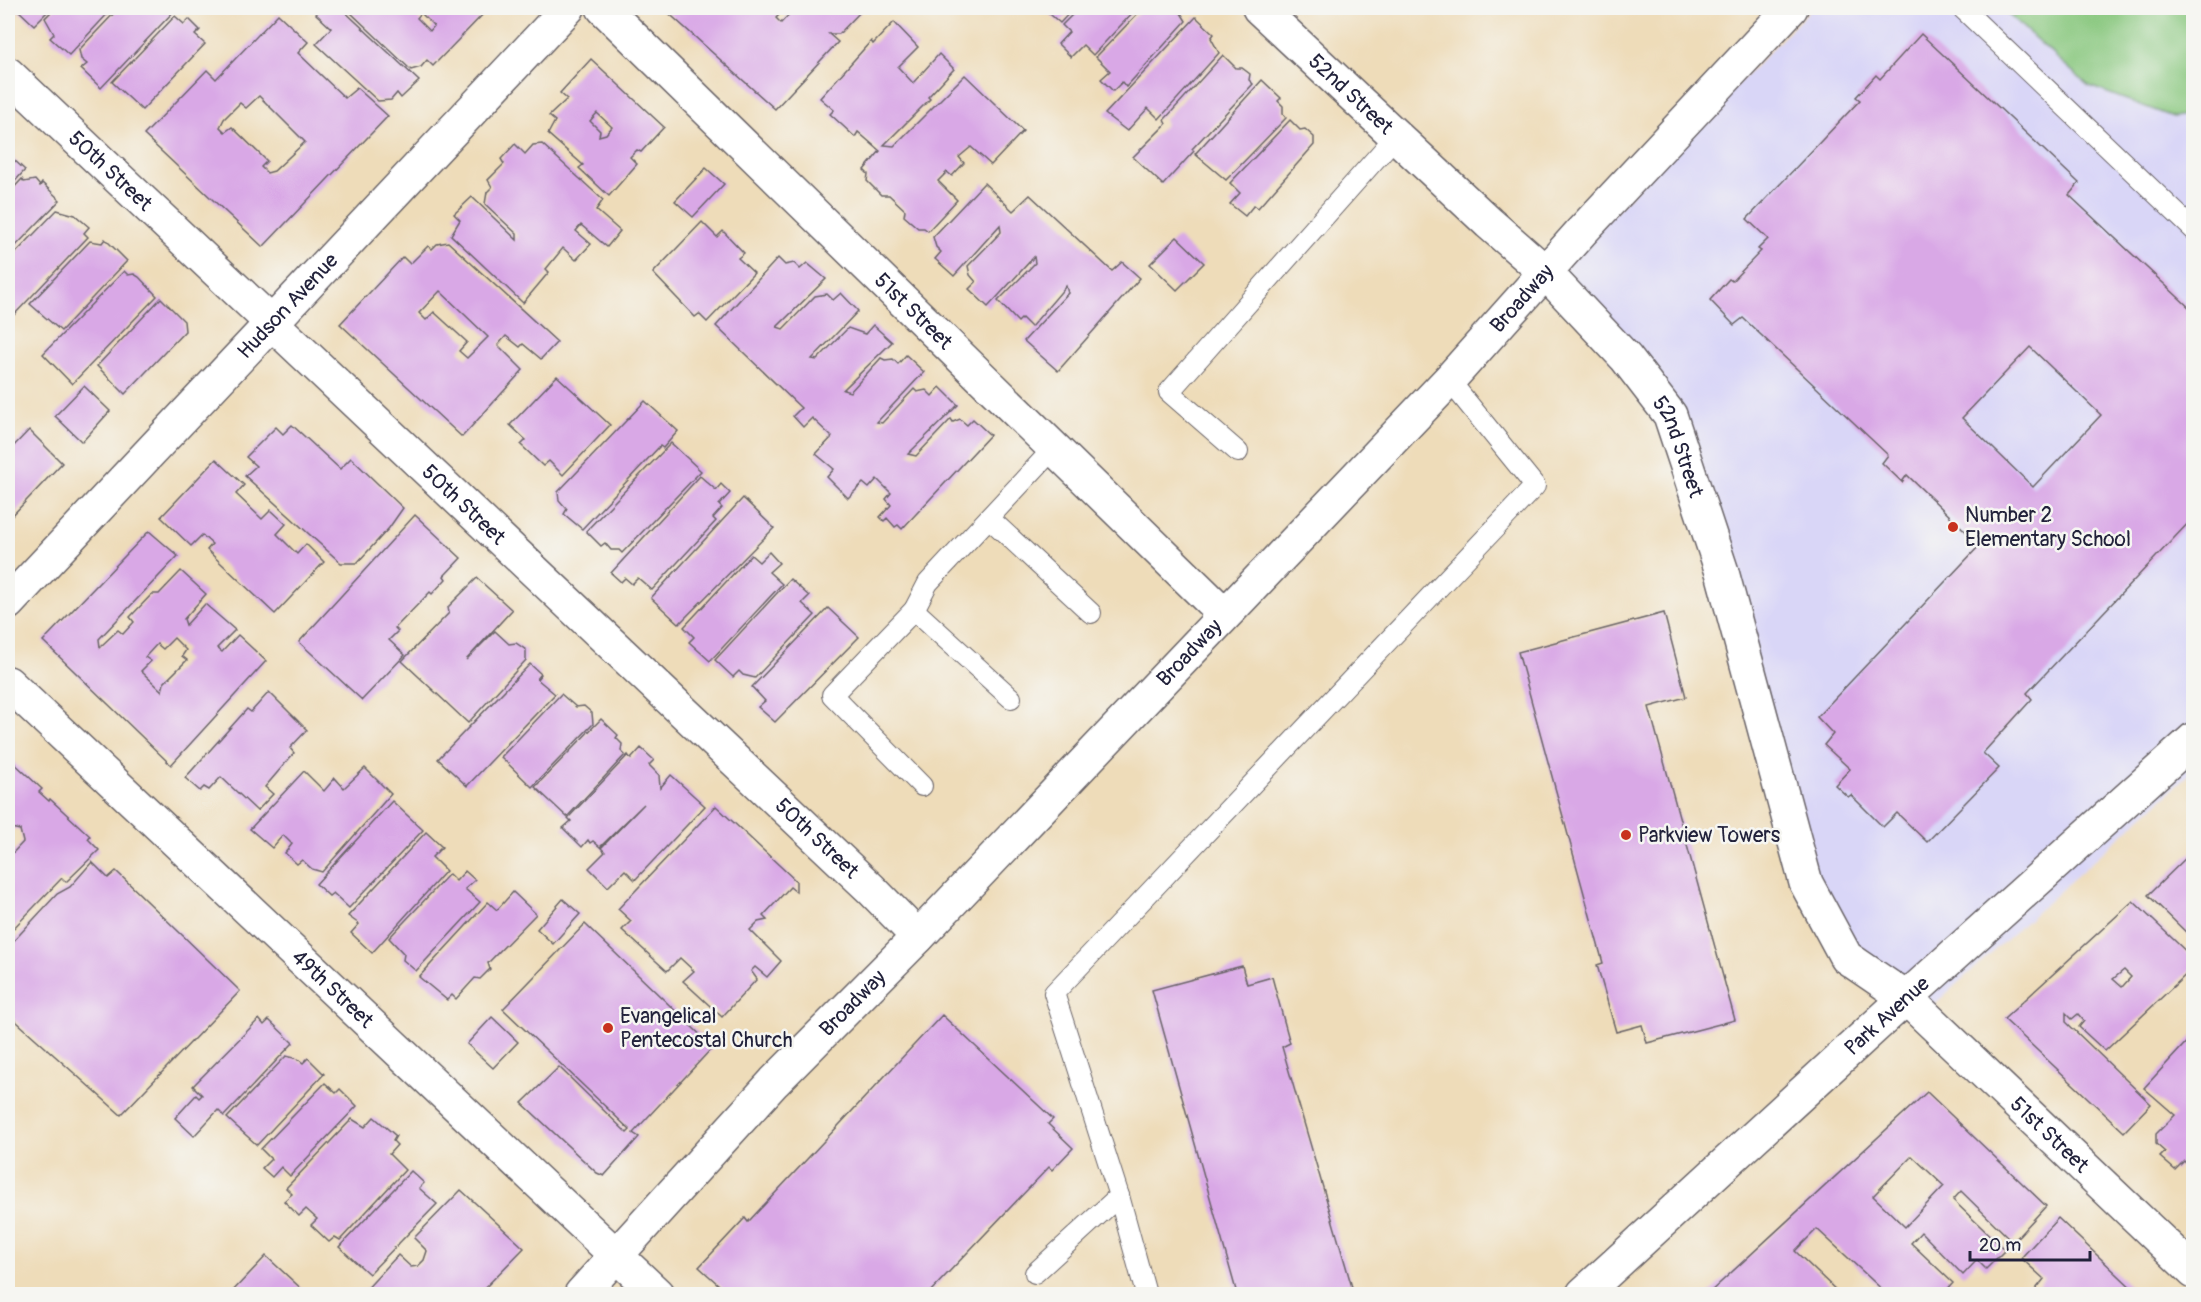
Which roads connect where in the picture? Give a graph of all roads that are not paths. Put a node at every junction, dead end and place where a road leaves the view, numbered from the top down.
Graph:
1 (568, 8) edge
2 (603, 8) edge
3 (1260, 8) edge
4 (1791, 8) edge
5 (1962, 8) edge
6 (8, 74) edge
7 (1396, 136) junction
8 (2193, 230) edge
9 (1545, 272) junction
10 (272, 325) junction
11 (1449, 380) junction
12 (1054, 448) junction
13 (1238, 452) dead end
14 (989, 518) junction
15 (8, 603) edge
16 (914, 610) junction
17 (1090, 613) dead end
18 (1224, 614) junction
19 (8, 683) edge
20 (1011, 698) dead end
21 (2193, 739) edge
22 (922, 786) dead end
23 (918, 937) junction
24 (1906, 998) junction
25 (1119, 1196) junction
26 (617, 1256) junction
27 (2193, 1272) edge
28 (1035, 1273) dead end
29 (581, 1294) edge
30 (657, 1294) edge
31 (1146, 1294) edge
32 (1583, 1294) edge

1 - 10 street, Hudson Avenue
2 - 12 street, 51st Street
3 - 7 street, 52nd Street
4 - 9 street, Broadway
5 - 8 lane
6 - 10 street, 50th Street
7 - 9 street, 52nd Street
7 - 13 lane
9 - 11 street, Broadway
9 - 24 street, 52nd Street
10 - 15 street, Hudson Avenue
10 - 23 street, 50th Street
11 - 18 street, Broadway
11 - 25 lane
12 - 14 lane
12 - 18 street, 51st Street
14 - 16 lane
14 - 17 lane
16 - 20 lane
16 - 22 lane
18 - 23 street, Broadway
19 - 26 street, 49th Street
21 - 24 street, Park Avenue
23 - 26 street, Broadway
24 - 27 street, 51st Street
24 - 32 street, Park Avenue
25 - 28 lane
25 - 31 lane
26 - 29 street, Broadway
26 - 30 street, 49th Street

